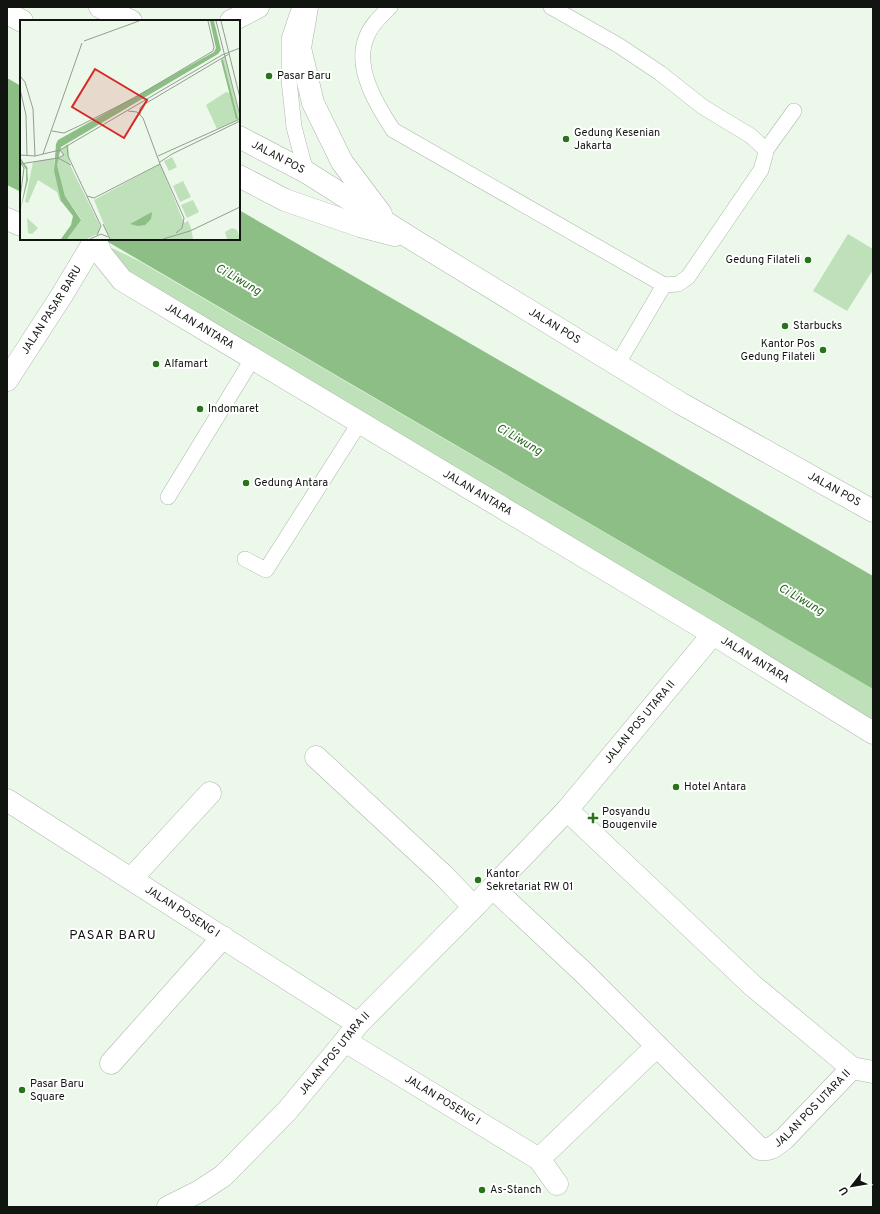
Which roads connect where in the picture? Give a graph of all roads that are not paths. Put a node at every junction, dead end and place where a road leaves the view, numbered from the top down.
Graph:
1 (100, 7) edge
2 (258, 7) edge
3 (299, 7) edge
4 (307, 7) edge
5 (390, 7) edge
6 (551, 7) edge
7 (7, 13) edge
8 (20, 20) edge
9 (129, 20) edge
10 (233, 20) edge
11 (794, 111) dead end
12 (240, 138) edge
13 (766, 150) junction
14 (306, 172) junction
15 (240, 177) edge
16 (7, 219) edge
17 (389, 225) junction
18 (20, 226) edge
19 (412, 239) junction
20 (90, 240) edge
21 (91, 240) edge
22 (664, 285) junction
23 (252, 358) junction
24 (617, 365) junction
25 (7, 380) edge
26 (360, 422) junction
27 (168, 497) dead end
28 (873, 511) edge
29 (245, 559) dead end
30 (713, 634) junction
31 (873, 733) edge
32 (316, 756) dead end
33 (210, 793) dead end
34 (7, 800) edge
35 (567, 810) junction
36 (131, 879) junction
37 (493, 888) junction
38 (474, 907) junction
39 (223, 937) junction
40 (358, 1024) junction
41 (345, 1041) junction
42 (657, 1046) junction
43 (110, 1063) dead end
44 (863, 1070) edge
45 (539, 1159) junction
46 (558, 1184) dead end
47 (168, 1207) edge

1 - 9 street
2 - 10 street
3 - 14 lane
4 - 17 street
5 - 22 lane
6 - 13 lane
7 - 8 street
11 - 13 lane
12 - 14 street, JALAN POS
13 - 22 lane
14 - 17 street, JALAN POS
15 - 19 street
16 - 18 street
17 - 19 street, JALAN POS
19 - 24 street, JALAN POS
20 - 25 street, JALAN PASAR BARU
21 - 23 street, JALAN ANTARA
22 - 24 lane
23 - 26 street, JALAN ANTARA
23 - 27 lane
24 - 28 street, JALAN POS
26 - 29 lane
26 - 30 street, JALAN ANTARA
30 - 31 street, JALAN ANTARA
30 - 35 street, JALAN POS UTARA II
32 - 38 street
33 - 36 street
34 - 36 street, JALAN POSENG I
35 - 37 street, JALAN POS UTARA II
35 - 44 street, JALAN POS UTARA II
36 - 39 street, JALAN POSENG I
37 - 38 street, JALAN POS UTARA II
37 - 42 street, JALAN POS UTARA II
38 - 40 street, JALAN POS UTARA II
39 - 40 street, JALAN POSENG I
39 - 43 street
40 - 41 street, JALAN POS UTARA II
41 - 45 street, JALAN POSENG I
41 - 47 street, JALAN POS UTARA II
42 - 44 street, JALAN POS UTARA II
42 - 45 street
45 - 46 street, JALAN POSENG I

